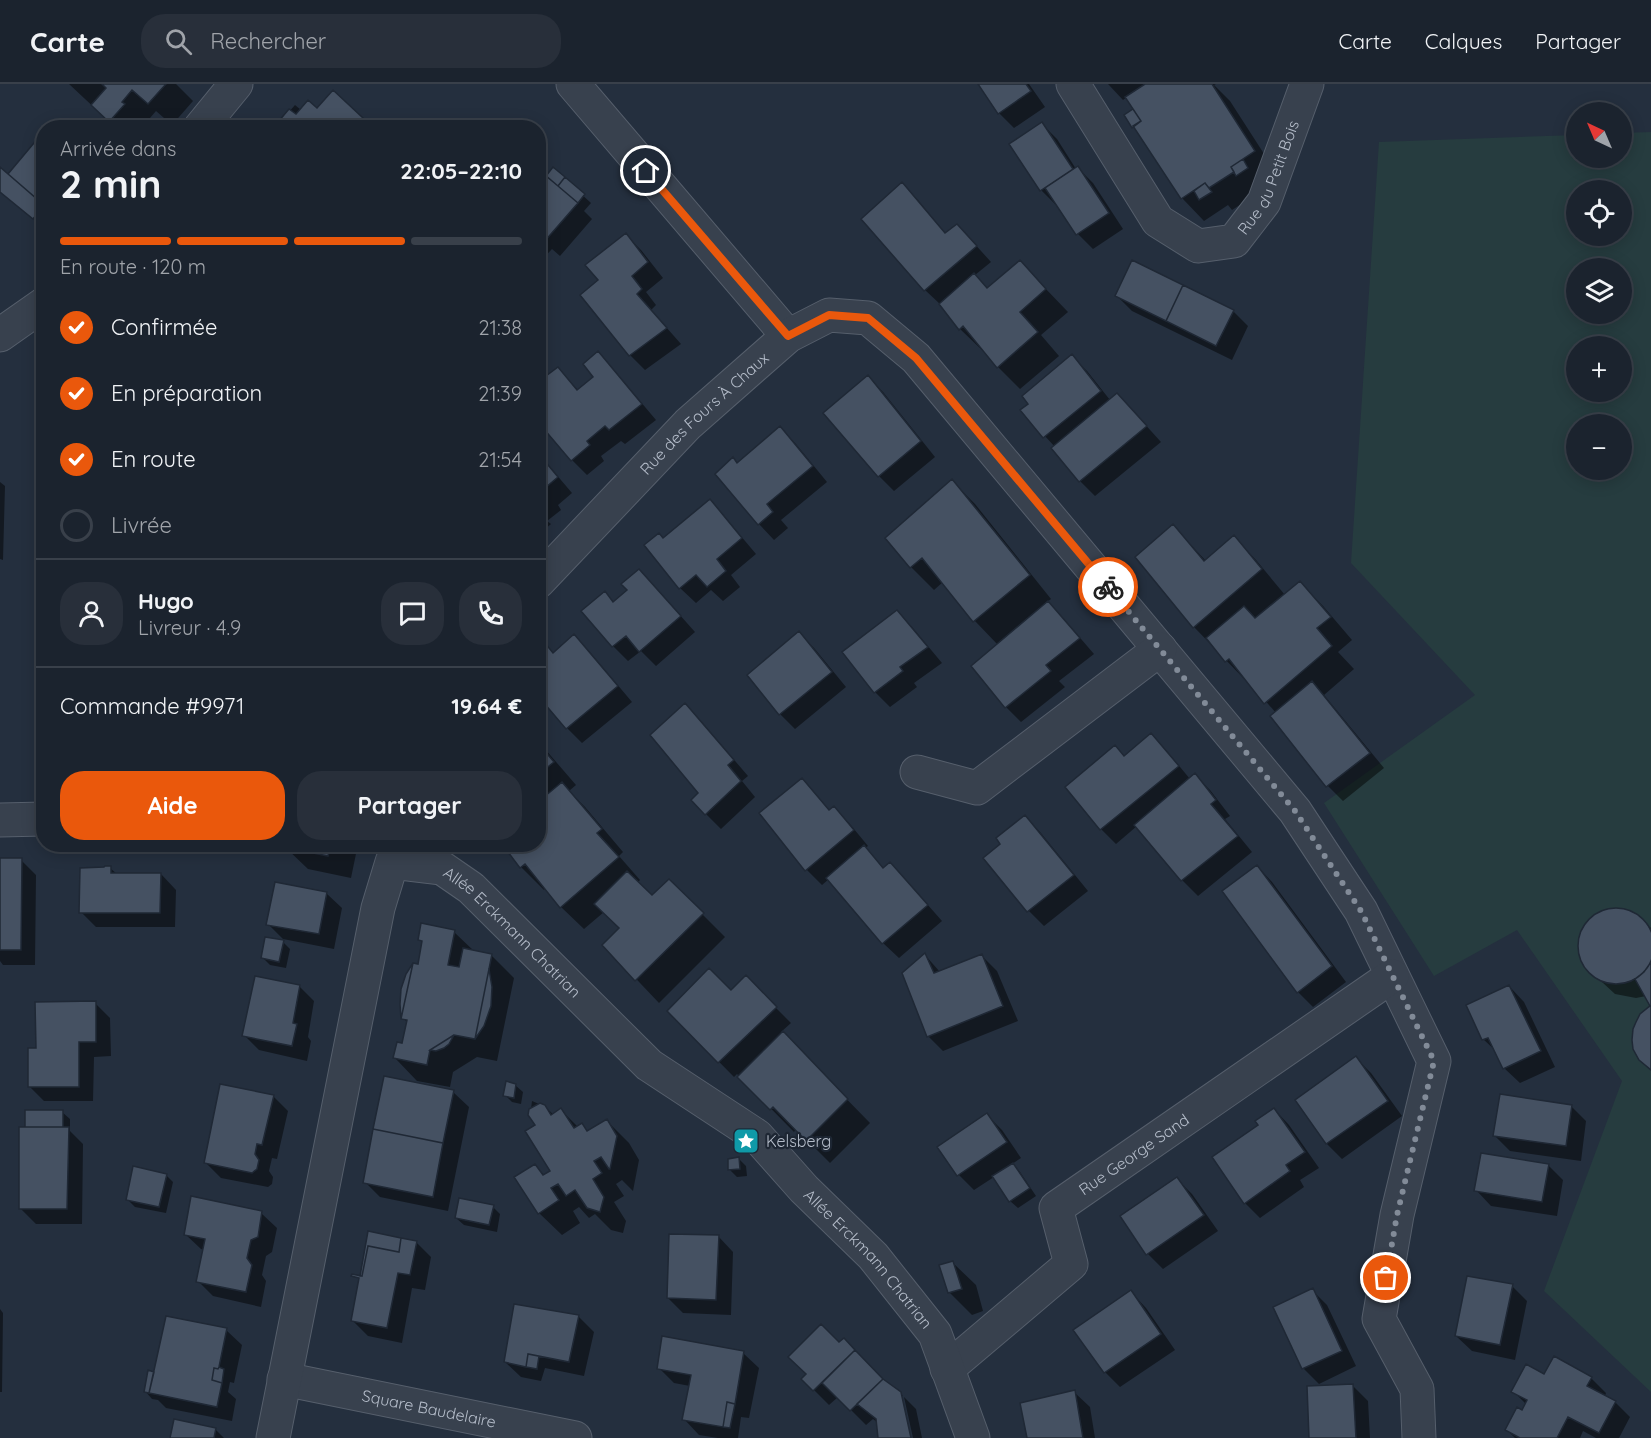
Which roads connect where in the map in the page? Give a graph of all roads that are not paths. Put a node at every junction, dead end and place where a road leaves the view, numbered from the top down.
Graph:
1 (236, 84) edge
2 (573, 84) edge
3 (1073, 84) edge
4 (1307, 84) edge
5 (207, 120) edge
6 (36, 309) edge
7 (0, 334) edge
8 (788, 336) junction
9 (546, 574) edge
10 (1160, 649) junction
11 (917, 772) dead end
12 (36, 819) edge
13 (0, 820) edge
14 (394, 853) edge
15 (1392, 976) junction
16 (947, 1369) junction
17 (284, 1379) junction
18 (273, 1438) edge
19 (575, 1438) edge
20 (973, 1438) edge
21 (1419, 1438) edge

1 - 5 street
2 - 8 street
3 - 4 street, Rue du Petit Bois
6 - 7 street
8 - 9 street, Rue des Fours À Chaux
8 - 10 street, Rue des Fours À Chaux
10 - 11 street
10 - 15 street, Rue des Fours À Chaux
12 - 13 street
14 - 16 street, Allée Erckmann Chatrian
14 - 17 street, Allée Erckmann Chatrian
15 - 16 street, Rue George Sand
15 - 21 street, Rue des Fours À Chaux
16 - 20 street, Allée Erckmann Chatrian
17 - 18 street, Allée Erckmann Chatrian
17 - 19 street, Square Baudelaire

